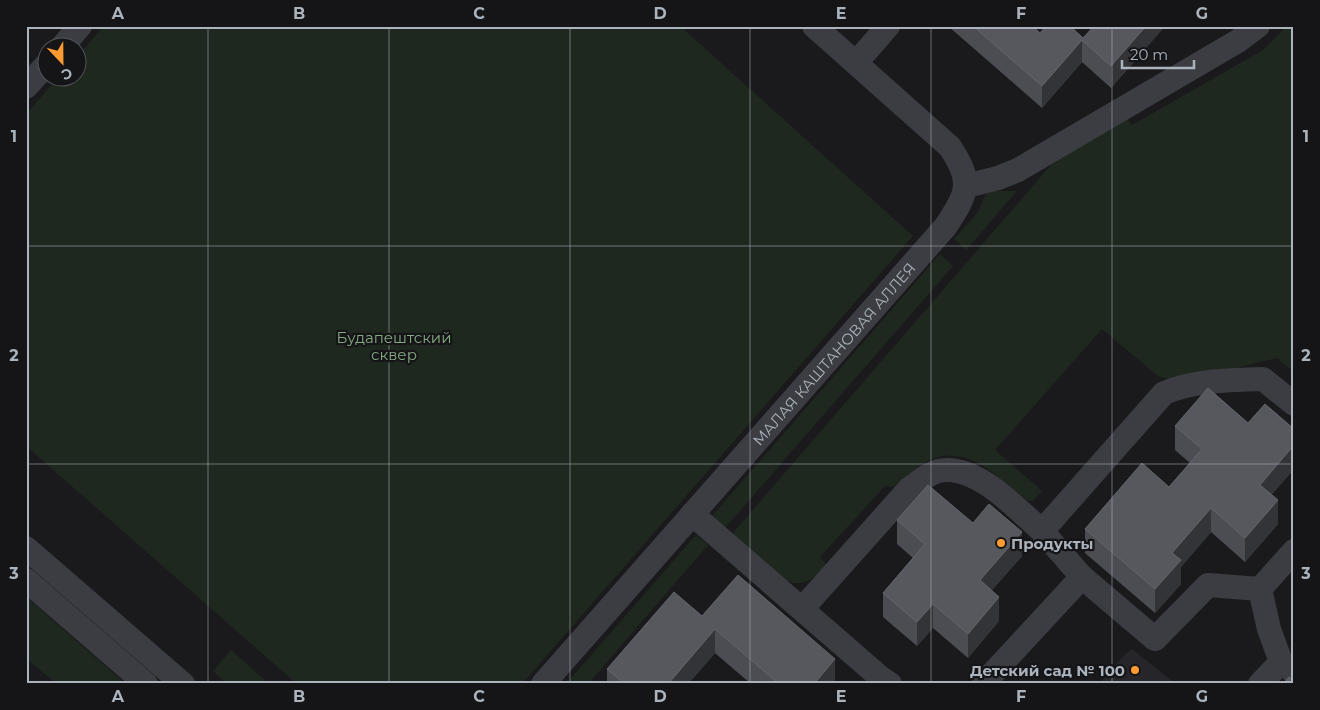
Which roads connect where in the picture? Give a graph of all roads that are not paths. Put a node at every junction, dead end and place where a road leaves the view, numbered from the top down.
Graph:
1 (80, 26) edge
2 (814, 26) edge
3 (888, 26) edge
4 (1258, 26) edge
5 (70, 38) edge
6 (856, 63) junction
7 (38, 74) edge
8 (26, 87) edge
9 (964, 175) junction
10 (1294, 404) edge
11 (692, 514) junction
12 (1042, 531) junction
13 (26, 548) edge
14 (1294, 551) edge
15 (1082, 577) junction
16 (26, 580) edge
17 (1260, 589) junction
18 (802, 609) junction
19 (1287, 667) edge
20 (882, 682) edge
21 (146, 684) edge
22 (183, 684) edge
23 (543, 684) edge
24 (983, 684) edge
25 (1260, 684) edge

1 - 5 street
2 - 6 street
3 - 6 street
4 - 9 street
6 - 9 street
7 - 8 street
9 - 11 street, МАЛАЯ КАШТАНОВАЯ АЛЛЕЯ
10 - 12 street
11 - 18 street
11 - 23 street, МАЛАЯ КАШТАНОВАЯ АЛЛЕЯ
12 - 15 street
12 - 18 street
13 - 22 street
14 - 17 street
15 - 17 street
15 - 24 street
16 - 21 street
17 - 19 street
18 - 20 street
19 - 25 street

